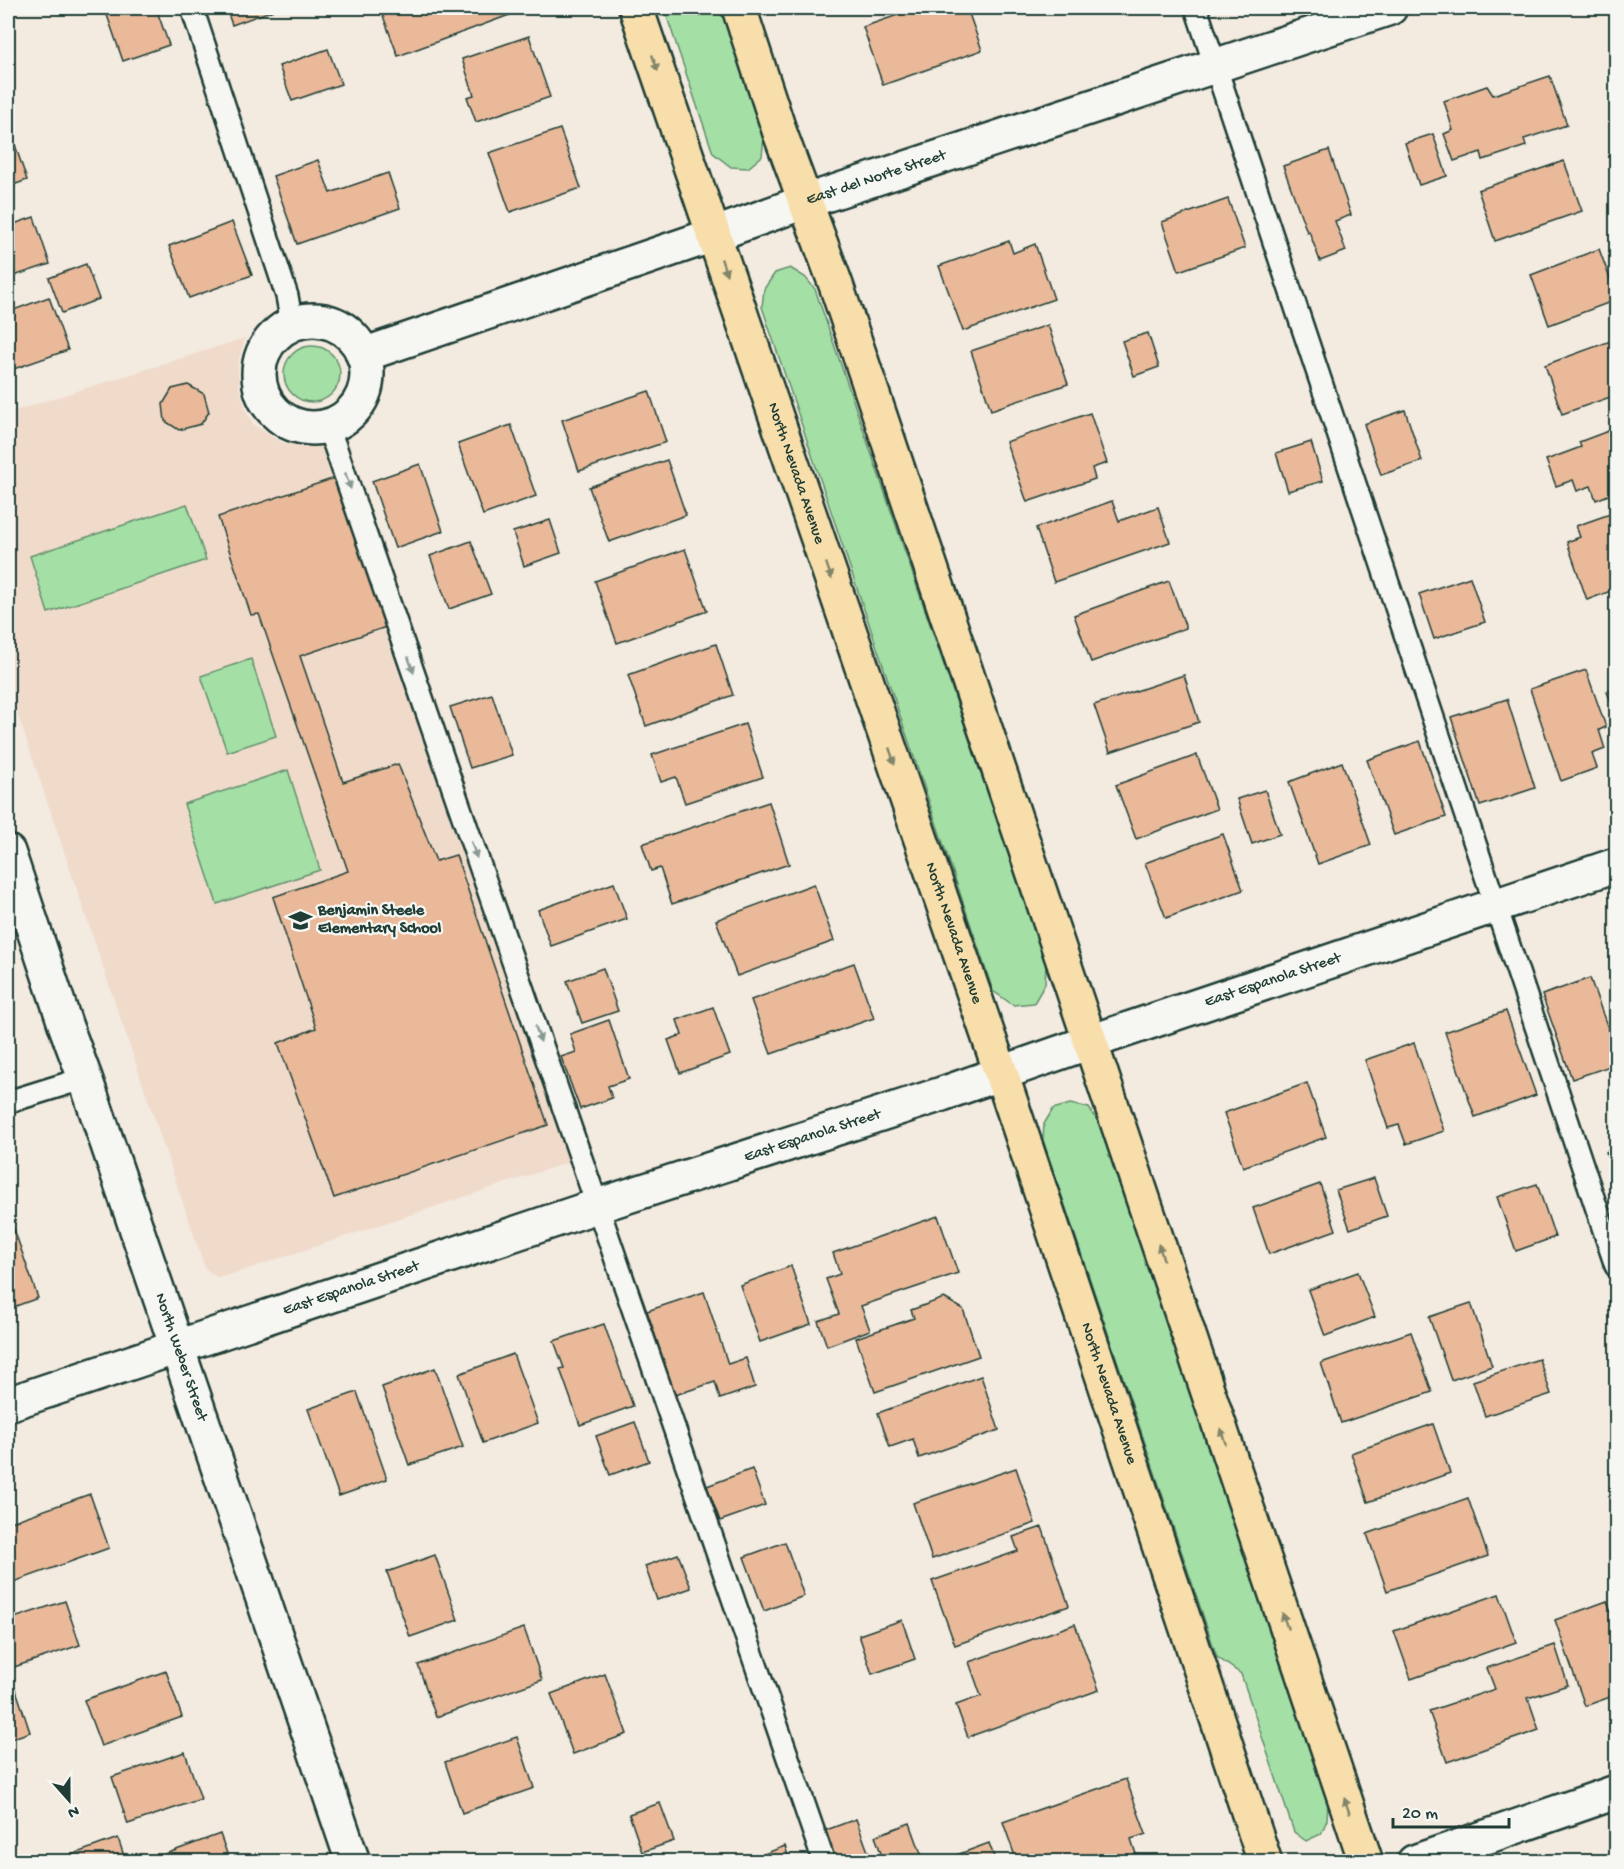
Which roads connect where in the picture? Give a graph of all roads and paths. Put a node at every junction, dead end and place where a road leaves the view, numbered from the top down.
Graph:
1 (192, 8) edge
2 (636, 8) edge
3 (739, 8) edge
4 (1196, 8) edge
5 (1390, 8) edge
6 (1215, 65) junction
7 (807, 201) junction
8 (713, 235) junction
9 (292, 324) junction
10 (363, 354) junction
11 (327, 426) junction
12 (8, 852) edge
13 (1617, 865) edge
14 (1496, 906) junction
15 (1090, 1042) junction
16 (1001, 1073) junction
17 (85, 1078) junction
18 (8, 1102) edge
19 (597, 1206) junction
20 (1617, 1266) edge
21 (176, 1348) junction
22 (8, 1404) edge
23 (1617, 1792) edge
24 (353, 1862) edge
25 (824, 1862) edge
26 (1265, 1862) edge
27 (1366, 1862) edge
28 (1414, 1862) edge

1 - 9 lane
2 -> 8 main road, North Nevada Avenue
3 - 7 main road
4 - 6 lane
5 - 6 street, East del Norte Street
6 - 7 street, East del Norte Street
6 - 14 lane
7 - 8 street, East del Norte Street
7 - 15 main road
8 - 10 street, East del Norte Street
8 -> 16 main road, North Nevada Avenue
9 - 10 street
9 - 11 street
10 - 11 street
11 -> 19 lane
12 - 17 street, North Weber Street
13 - 14 street, East Espanola Street
14 - 15 street, East Espanola Street
14 - 20 lane
15 - 16 street, East Espanola Street
27 -> 15 main road
16 - 19 street, East Espanola Street
16 - 26 main road, North Nevada Avenue
17 - 18 lane
17 - 21 street, North Weber Street
19 - 21 street, East Espanola Street
19 - 25 lane
21 - 22 street, East Espanola Street
21 - 24 street, North Weber Street
23 - 28 street

